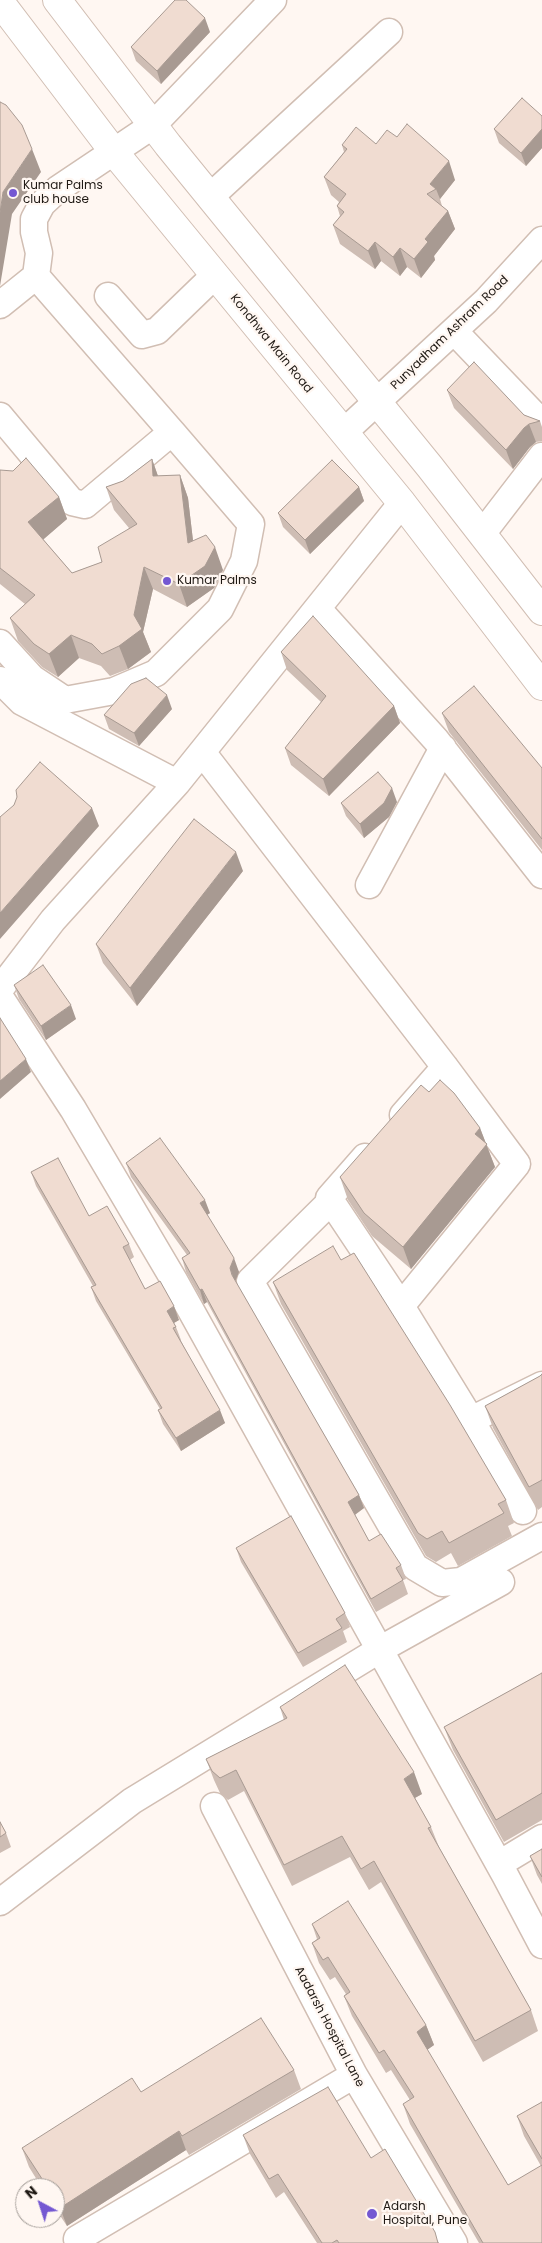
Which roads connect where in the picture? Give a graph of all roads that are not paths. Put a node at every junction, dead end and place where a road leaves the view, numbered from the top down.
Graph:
1 (57, 0) edge
2 (273, 0) edge
3 (0, 2) edge
4 (389, 32) dead end
5 (152, 126) junction
6 (114, 152) junction
7 (210, 197) junction
8 (542, 240) edge
9 (215, 275) junction
10 (36, 276) junction
11 (108, 296) dead end
12 (0, 305) edge
13 (454, 331) junction
14 (377, 402) junction
15 (0, 416) edge
16 (542, 423) edge
17 (172, 432) junction
18 (344, 432) junction
19 (542, 456) edge
20 (402, 503) junction
21 (482, 534) junction
22 (318, 609) junction
23 (542, 611) edge
24 (0, 643) edge
25 (0, 680) edge
26 (542, 686) edge
27 (443, 748) junction
28 (202, 752) junction
29 (177, 783) junction
30 (542, 875) edge
31 (369, 885) dead end
32 (0, 989) edge
33 (0, 997) edge
34 (445, 1066) junction
35 (331, 1201) junction
36 (401, 1306) junction
37 (542, 1385) edge
38 (470, 1420) junction
39 (524, 1511) dead end
40 (542, 1536) edge
41 (501, 1582) dead end
42 (379, 1650) junction
43 (214, 1806) dead end
44 (542, 1838) edge
45 (499, 1864) junction
46 (0, 1902) edge
47 (542, 1945) edge
48 (354, 2075) junction
49 (77, 2239) dead end
50 (454, 2243) edge

1 - 5 main road
2 - 5 street
3 - 6 main road, Kondhwa Main Road
4 - 7 street
5 - 6 street
5 - 7 main road
6 - 9 main road, Kondhwa Main Road
6 - 10 street
7 - 14 main road
8 - 13 street, Punyadham Ashram Road
9 - 11 street
9 - 18 main road, Kondhwa Main Road
10 - 12 street
10 - 17 street
13 - 14 street, Punyadham Ashram Road
13 - 16 street
14 - 18 street, Punyadham Ashram Road
14 - 21 main road
15 - 17 street
17 - 24 street
18 - 20 main road, Kondhwa Main Road
19 - 21 street
20 - 22 street
20 - 26 main road, Kondhwa Main Road
21 - 23 main road
22 - 27 street
22 - 28 street
25 - 29 street
27 - 30 street
27 - 31 street
28 - 29 street
28 - 34 street
29 - 32 street
33 - 42 street
34 - 35 street
34 - 36 street
35 - 36 street
35 - 40 street
36 - 38 street
37 - 38 street
38 - 39 street
41 - 42 street
42 - 45 street
42 - 46 street
43 - 48 street, Aadarsh Hospital Lane
44 - 45 street
45 - 47 street
48 - 49 street
48 - 50 street, Aadarsh Hospital Lane

